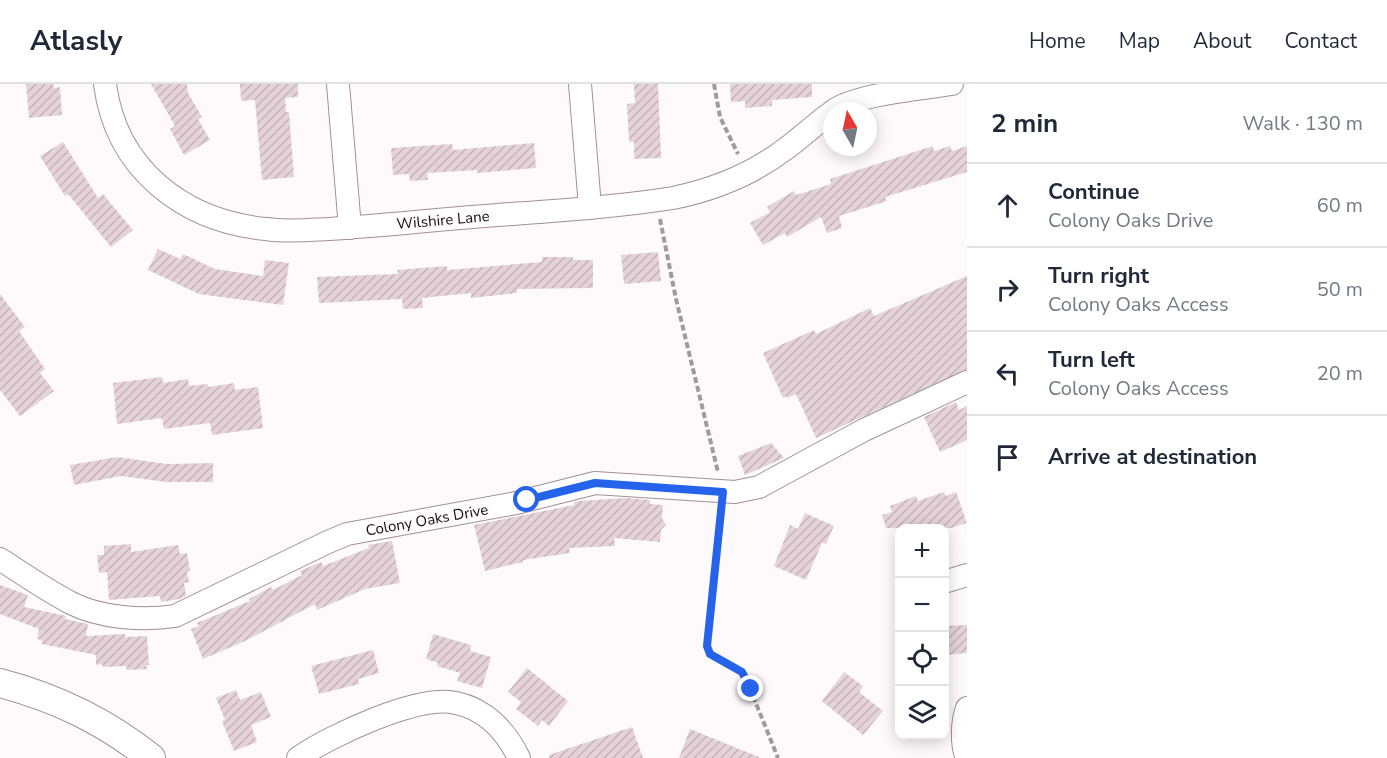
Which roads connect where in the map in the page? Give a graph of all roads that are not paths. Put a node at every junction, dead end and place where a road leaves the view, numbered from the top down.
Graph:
1 (105, 84) edge
2 (338, 84) edge
3 (580, 84) edge
4 (952, 84) edge
5 (850, 102) edge
6 (823, 119) edge
7 (590, 207) junction
8 (350, 228) junction
9 (967, 382) edge
10 (0, 559) edge
11 (967, 575) edge
12 (949, 581) edge
13 (0, 683) edge
14 (967, 708) edge
15 (151, 758) edge
16 (298, 758) edge
17 (519, 758) edge
18 (967, 758) edge

1 - 8 street, Wilshire Lane
2 - 8 street
3 - 7 street
4 - 5 street, Wilshire Lane
6 - 7 street, Wilshire Lane
7 - 8 street, Wilshire Lane
9 - 10 street, Colony Oaks Drive
11 - 12 street
13 - 15 street
14 - 18 street
16 - 17 street

